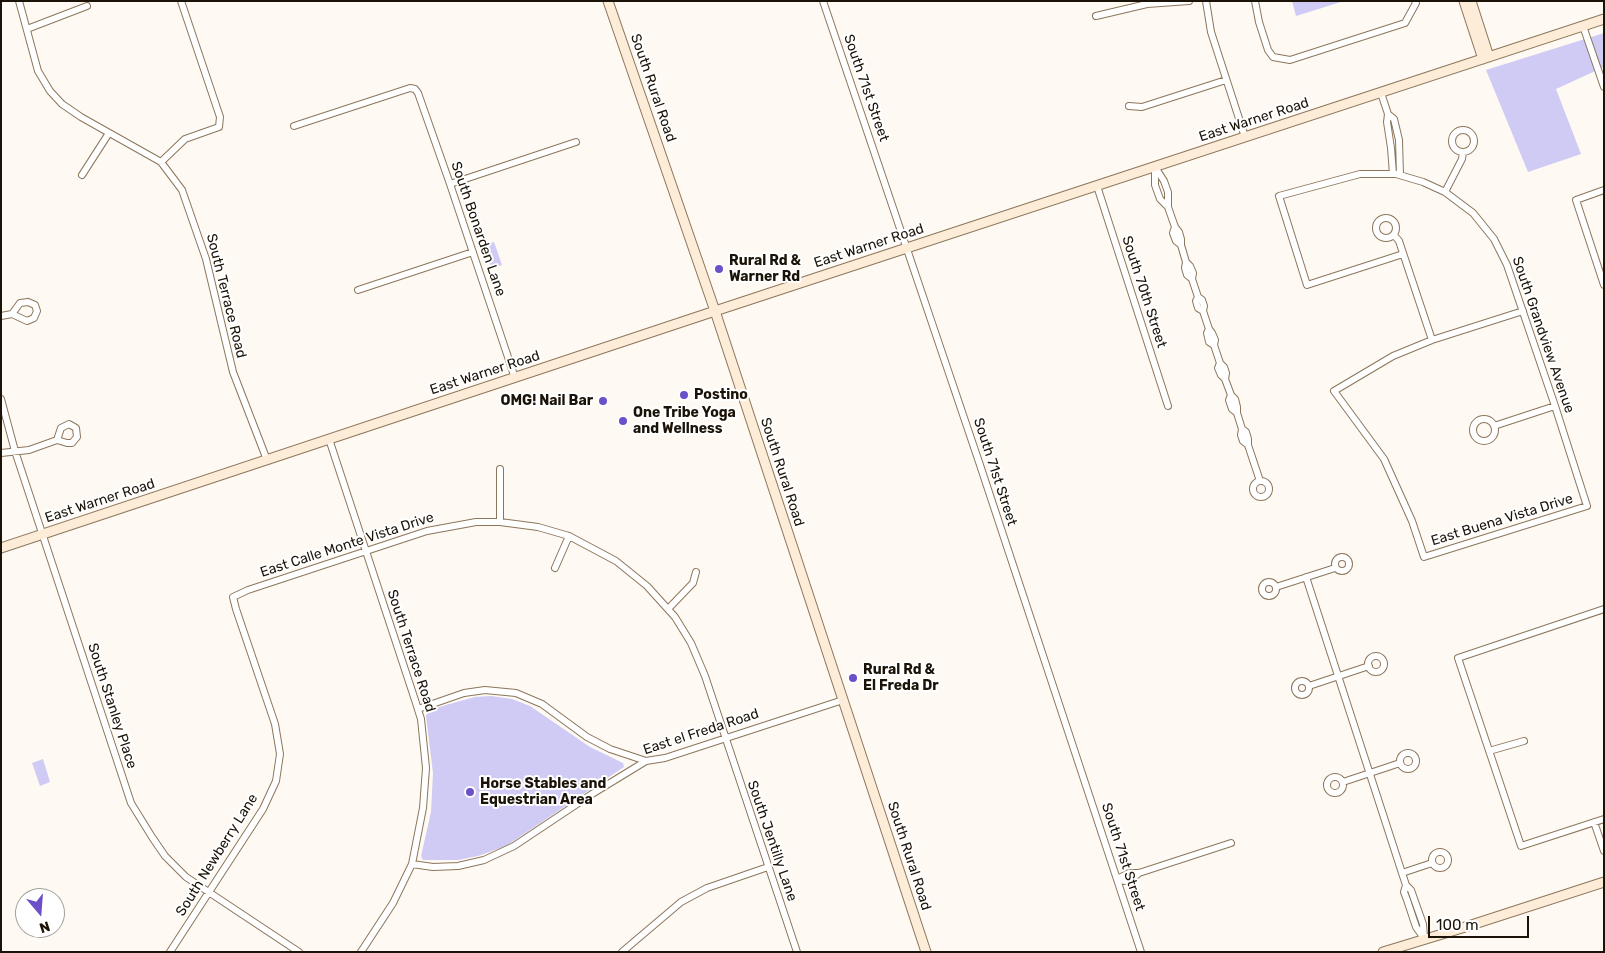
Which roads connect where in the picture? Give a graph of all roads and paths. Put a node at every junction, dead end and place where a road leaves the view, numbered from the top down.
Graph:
1 (19, 1) edge
2 (181, 1) edge
3 (608, 1) edge
4 (823, 1) edge
5 (1189, 1) edge
6 (1206, 1) edge
7 (1254, 1) edge
8 (1415, 1) edge
9 (1464, 1) edge
10 (1471, 1) edge
11 (87, 6) dead end
12 (1096, 16) dead end
13 (1604, 19) edge
14 (1583, 26) junction
15 (27, 29) junction
16 (1486, 58) junction
17 (1226, 80) junction
18 (1604, 87) edge
19 (1381, 93) junction
20 (1128, 106) dead end
21 (1388, 114) junction
22 (294, 126) dead end
23 (108, 133) junction
24 (1245, 137) junction
25 (576, 142) dead end
26 (1391, 146) junction
27 (1400, 146) junction
28 (1462, 152) dead end
29 (162, 162) junction
30 (1155, 167) junction
31 (1397, 174) junction
32 (82, 176) dead end
33 (450, 184) junction
34 (1097, 186) junction
35 (1604, 190) edge
36 (1445, 192) junction
37 (1394, 235) dead end
38 (907, 248) junction
39 (473, 252) junction
40 (1403, 254) junction
41 (1604, 285) edge
42 (358, 290) dead end
43 (715, 311) junction
44 (1523, 311) junction
45 (12, 314) dead end
46 (1, 316) edge
47 (1432, 340) junction
48 (515, 378) junction
49 (1, 399) edge
50 (1168, 406) dead end
51 (1555, 406) junction
52 (1494, 426) dead end
53 (329, 439) junction
54 (57, 440) dead end
55 (15, 451) junction
56 (1, 454) edge
57 (268, 460) junction
58 (500, 469) dead end
59 (1260, 481) dead end
60 (1587, 506) joint
61 (500, 522) junction
62 (42, 534) junction
63 (569, 536) junction
64 (1, 548) edge
65 (366, 551) junction
66 (555, 568) dead end
67 (1336, 568) dead end
68 (696, 572) dead end
69 (1306, 577) junction
70 (1276, 587) dead end
71 (233, 597) joint
72 (1604, 609) edge
73 (668, 610) junction
74 (1369, 666) dead end
75 (1339, 676) junction
76 (1309, 686) dead end
77 (843, 700) junction
78 (418, 708) junction
79 (725, 738) junction
80 (1524, 741) dead end
81 (1490, 751) junction
82 (646, 761) junction
83 (1400, 763) dead end
84 (1370, 773) junction
85 (1343, 782) dead end
86 (1604, 818) edge
87 (1594, 822) junction
88 (1231, 843) dead end
89 (1604, 851) edge
90 (1432, 863) dead end
91 (412, 864) junction
92 (768, 866) junction
93 (1402, 873) junction
94 (1117, 879) junction
95 (1604, 882) edge
96 (209, 892) junction
97 (1424, 938) junction
98 (627, 950) edge
99 (170, 952) edge
100 (299, 952) edge
101 (361, 952) edge
102 (797, 952) edge
103 (926, 952) edge
104 (1141, 952) edge
105 (1383, 952) edge

1 - 15 street
2 - 29 street
3 - 43 main road, South Rural Road
4 - 38 street, South 71st Street
5 - 12 street
6 - 17 street
7 - 8 street
9 - 16 main road
10 - 16 main road
11 - 15 street
13 - 14 main road, East Warner Road
14 - 16 main road, East Warner Road
14 - 18 street
15 - 23 street
16 - 19 main road, East Warner Road
17 - 20 street
17 - 24 street
19 - 21 street
19 - 24 main road, East Warner Road
21 - 26 street
21 - 27 street
22 - 33 street, South Bonarden Lane
23 - 29 street
23 - 32 street
24 - 30 main road, East Warner Road
25 - 33 street
26 - 27 street
26 - 31 street
27 - 31 street
28 - 36 street
29 - 57 street, South Terrace Road
30 - 34 main road, East Warner Road
30 - 59 street
31 - 36 street, South Grandview Avenue
31 - 40 street, South Grandview Avenue
33 - 39 street, South Bonarden Lane
34 - 38 main road, East Warner Road
34 - 50 street, South 70th Street
35 - 41 street
36 - 44 street, South Grandview Avenue
37 - 40 street
38 - 43 main road, East Warner Road
38 - 94 street, South 71st Street
39 - 42 street
39 - 48 street, South Bonarden Lane
40 - 47 street
43 - 48 main road, East Warner Road
43 - 77 main road, South Rural Road
44 - 47 street
44 - 51 street, South Grandview Avenue
45 - 46 street
47 - 60 street, East Buena Vista Drive
48 - 53 main road, East Warner Road
49 - 55 street, South Stanley Place
51 - 52 street
51 - 60 street, South Grandview Avenue
53 - 57 main road, East Warner Road
53 - 65 street, South Terrace Road
54 - 55 street
55 - 56 street
55 - 62 street, South Stanley Place
57 - 62 main road, East Warner Road
58 - 61 street
61 - 63 street, East Calle Monte Vista Drive
61 - 65 street, East Calle Monte Vista Drive
62 - 64 main road, East Warner Road
62 - 96 street, South Stanley Place
63 - 66 street
63 - 73 street, East Calle Monte Vista Drive
65 - 71 street, East Calle Monte Vista Drive
65 - 78 street, South Terrace Road
67 - 69 street
68 - 73 street
69 - 70 street
69 - 75 street
71 - 96 street, South Newberry Lane
72 - 81 street
73 - 79 street, East Calle Monte Vista Drive
74 - 75 street
75 - 76 street
75 - 84 street
77 - 79 street, East el Freda Road
77 - 103 main road, South Rural Road
78 - 82 street
78 - 91 street, South Terrace Road
79 - 82 street, East el Freda Road
79 - 92 street, South Jentilly Lane
80 - 81 street
81 - 87 street
82 - 91 street, East el Freda Road
83 - 84 street
84 - 85 street
84 - 93 street
86 - 87 street
87 - 89 street
88 - 94 street
90 - 93 street
91 - 101 street, South Terrace Road
92 - 98 street
92 - 102 street, South Jentilly Lane
93 - 97 street
94 - 104 street, South 71st Street
95 - 97 main road
96 - 99 street, South Newberry Lane
96 - 100 street, South Stanley Place
97 - 105 main road

